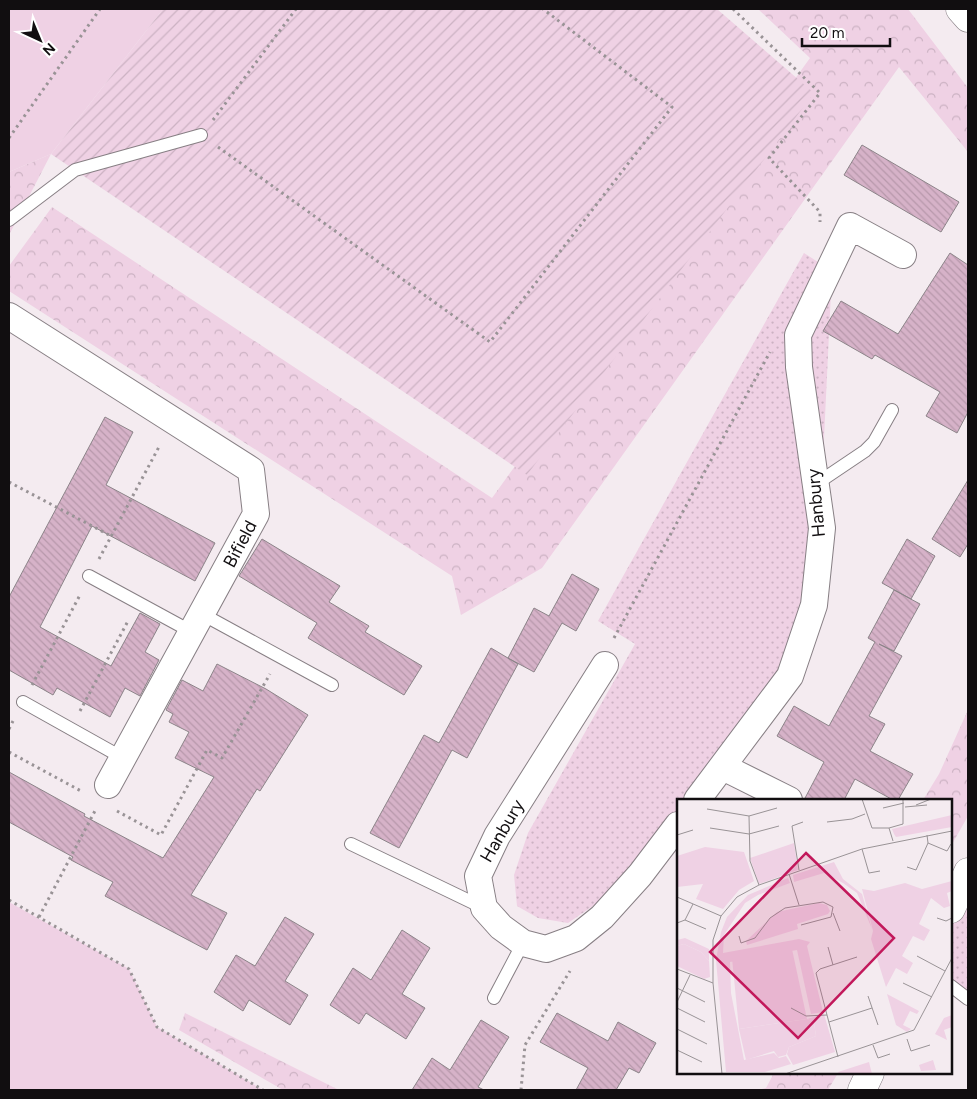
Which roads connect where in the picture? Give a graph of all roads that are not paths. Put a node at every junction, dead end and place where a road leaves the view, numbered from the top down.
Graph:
1 (960, 9) edge
2 (968, 18) edge
3 (201, 135) road end
4 (9, 220) edge
5 (902, 255) dead end
6 (9, 316) edge
7 (892, 410) dead end
8 (816, 484) junction
9 (90, 576) dead end
10 (197, 623) junction
11 (605, 665) road end
12 (332, 685) dead end
13 (23, 702) dead end
14 (123, 758) junction
15 (723, 766) junction
16 (108, 785) road end
17 (698, 799) edge
18 (787, 799) edge
19 (677, 826) edge
20 (352, 844) dead end
21 (484, 908) junction
22 (523, 943) junction
23 (952, 987) edge
24 (494, 998) dead end
25 (968, 999) edge
26 (870, 1074) edge
27 (862, 1090) edge

1 - 2 street
3 - 4 lane
5 - 8 street, Hanbury
6 - 10 street, Bifield
7 - 8 lane
8 - 15 street, Hanbury
9 - 10 lane
10 - 12 lane
10 - 14 street, Bifield
11 - 21 street, Hanbury
13 - 14 lane
14 - 16 street, Bifield
15 - 17 street, Hanbury
15 - 18 street
19 - 22 street
20 - 21 lane
21 - 22 street
22 - 24 lane
23 - 25 lane
26 - 27 street

